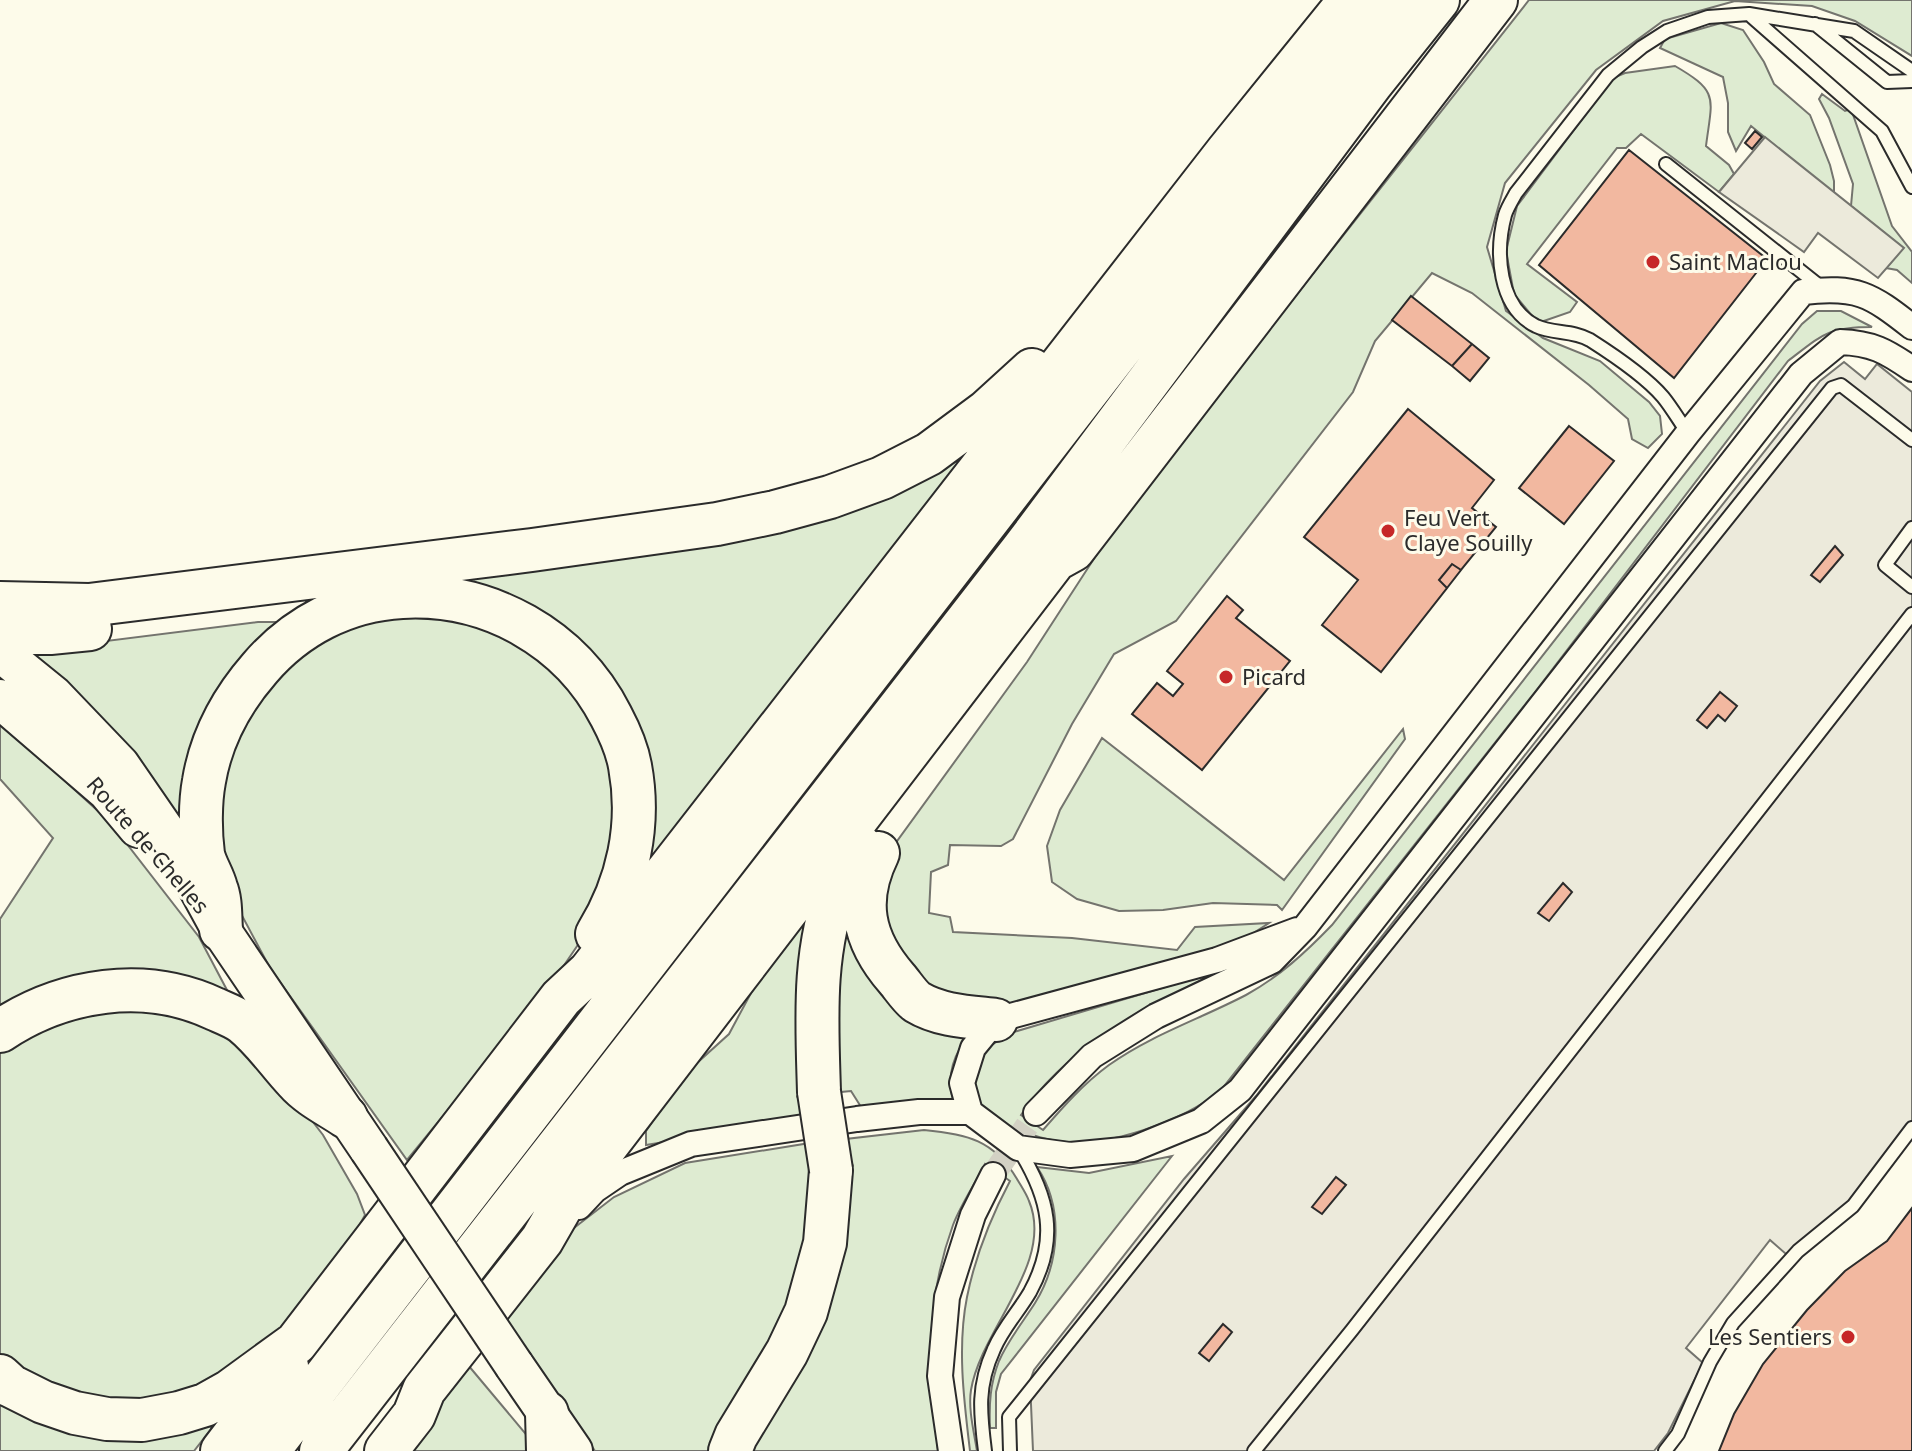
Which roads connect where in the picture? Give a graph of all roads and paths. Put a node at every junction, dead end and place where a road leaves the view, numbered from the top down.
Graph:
1 (1350, 0) edge
2 (1390, 0) edge
3 (1438, 0) edge
4 (1496, 0) edge
5 (1749, 14) junction
6 (1814, 23) junction
7 (1912, 71) edge
8 (1912, 81) edge
9 (1666, 164) dead end
10 (1912, 187) edge
11 (1824, 290) junction
12 (1103, 311) junction
13 (1912, 327) edge
14 (1912, 369) edge
15 (1688, 433) junction
16 (1912, 440) edge
17 (1912, 528) edge
18 (1073, 550) junction
19 (1912, 587) edge
20 (0, 603) edge
21 (342, 608) junction
22 (1912, 614) edge
23 (0, 633) edge
24 (0, 652) edge
25 (0, 699) edge
26 (885, 825) junction
27 (1305, 927) junction
28 (221, 930) junction
29 (561, 998) junction
30 (996, 1020) junction
31 (0, 1031) edge
32 (970, 1112) junction
33 (1036, 1113) tunnel mouth
34 (1912, 1128) edge
35 (358, 1133) junction
36 (1018, 1148) junction
37 (993, 1175) tunnel mouth
38 (542, 1240) junction
39 (296, 1343) junction
40 (0, 1376) edge
41 (424, 1390) junction
42 (548, 1432) edge
43 (222, 1451) edge
44 (268, 1451) edge
45 (321, 1451) edge
46 (364, 1451) edge
47 (386, 1451) edge
48 (573, 1451) edge
49 (730, 1451) edge
50 (951, 1451) edge
51 (985, 1451) edge
52 (1010, 1451) edge
53 (1254, 1451) edge
54 (1665, 1451) edge

1 - 12 highway
2 - 44 highway
3 - 45 highway
4 - 18 highway
5 - 6 lane
5 - 10 lane
5 - 15 lane
6 - 7 lane
6 - 8 lane
9 - 11 lane
11 - 13 street
11 - 15 street
12 - 20 highway
12 - 29 highway
14 - 36 street
15 - 27 street
16 - 52 lane
17 - 19 lane
18 - 26 highway
18 - 38 highway
21 - 23 highway
21 - 28 highway
21 - 29 highway
22 - 53 lane
24 - 28 main road, Route de Chelles
25 - 28 main road, Route de Chelles
26 - 30 highway
26 - 49 highway, bridge
27 - 30 street
27 - 33 street
28 - 35 main road, Route de Chelles
29 - 39 highway
30 - 32 street
31 - 35 highway
32 - 36 street
32 - 38 street
34 - 54 lane
35 - 42 main road, Route de Chelles, bridge
36 - 51 lane
37 - 50 street
38 - 41 highway
39 - 40 highway
39 - 43 highway
41 - 46 highway
41 - 47 highway
42 - 48 main road

